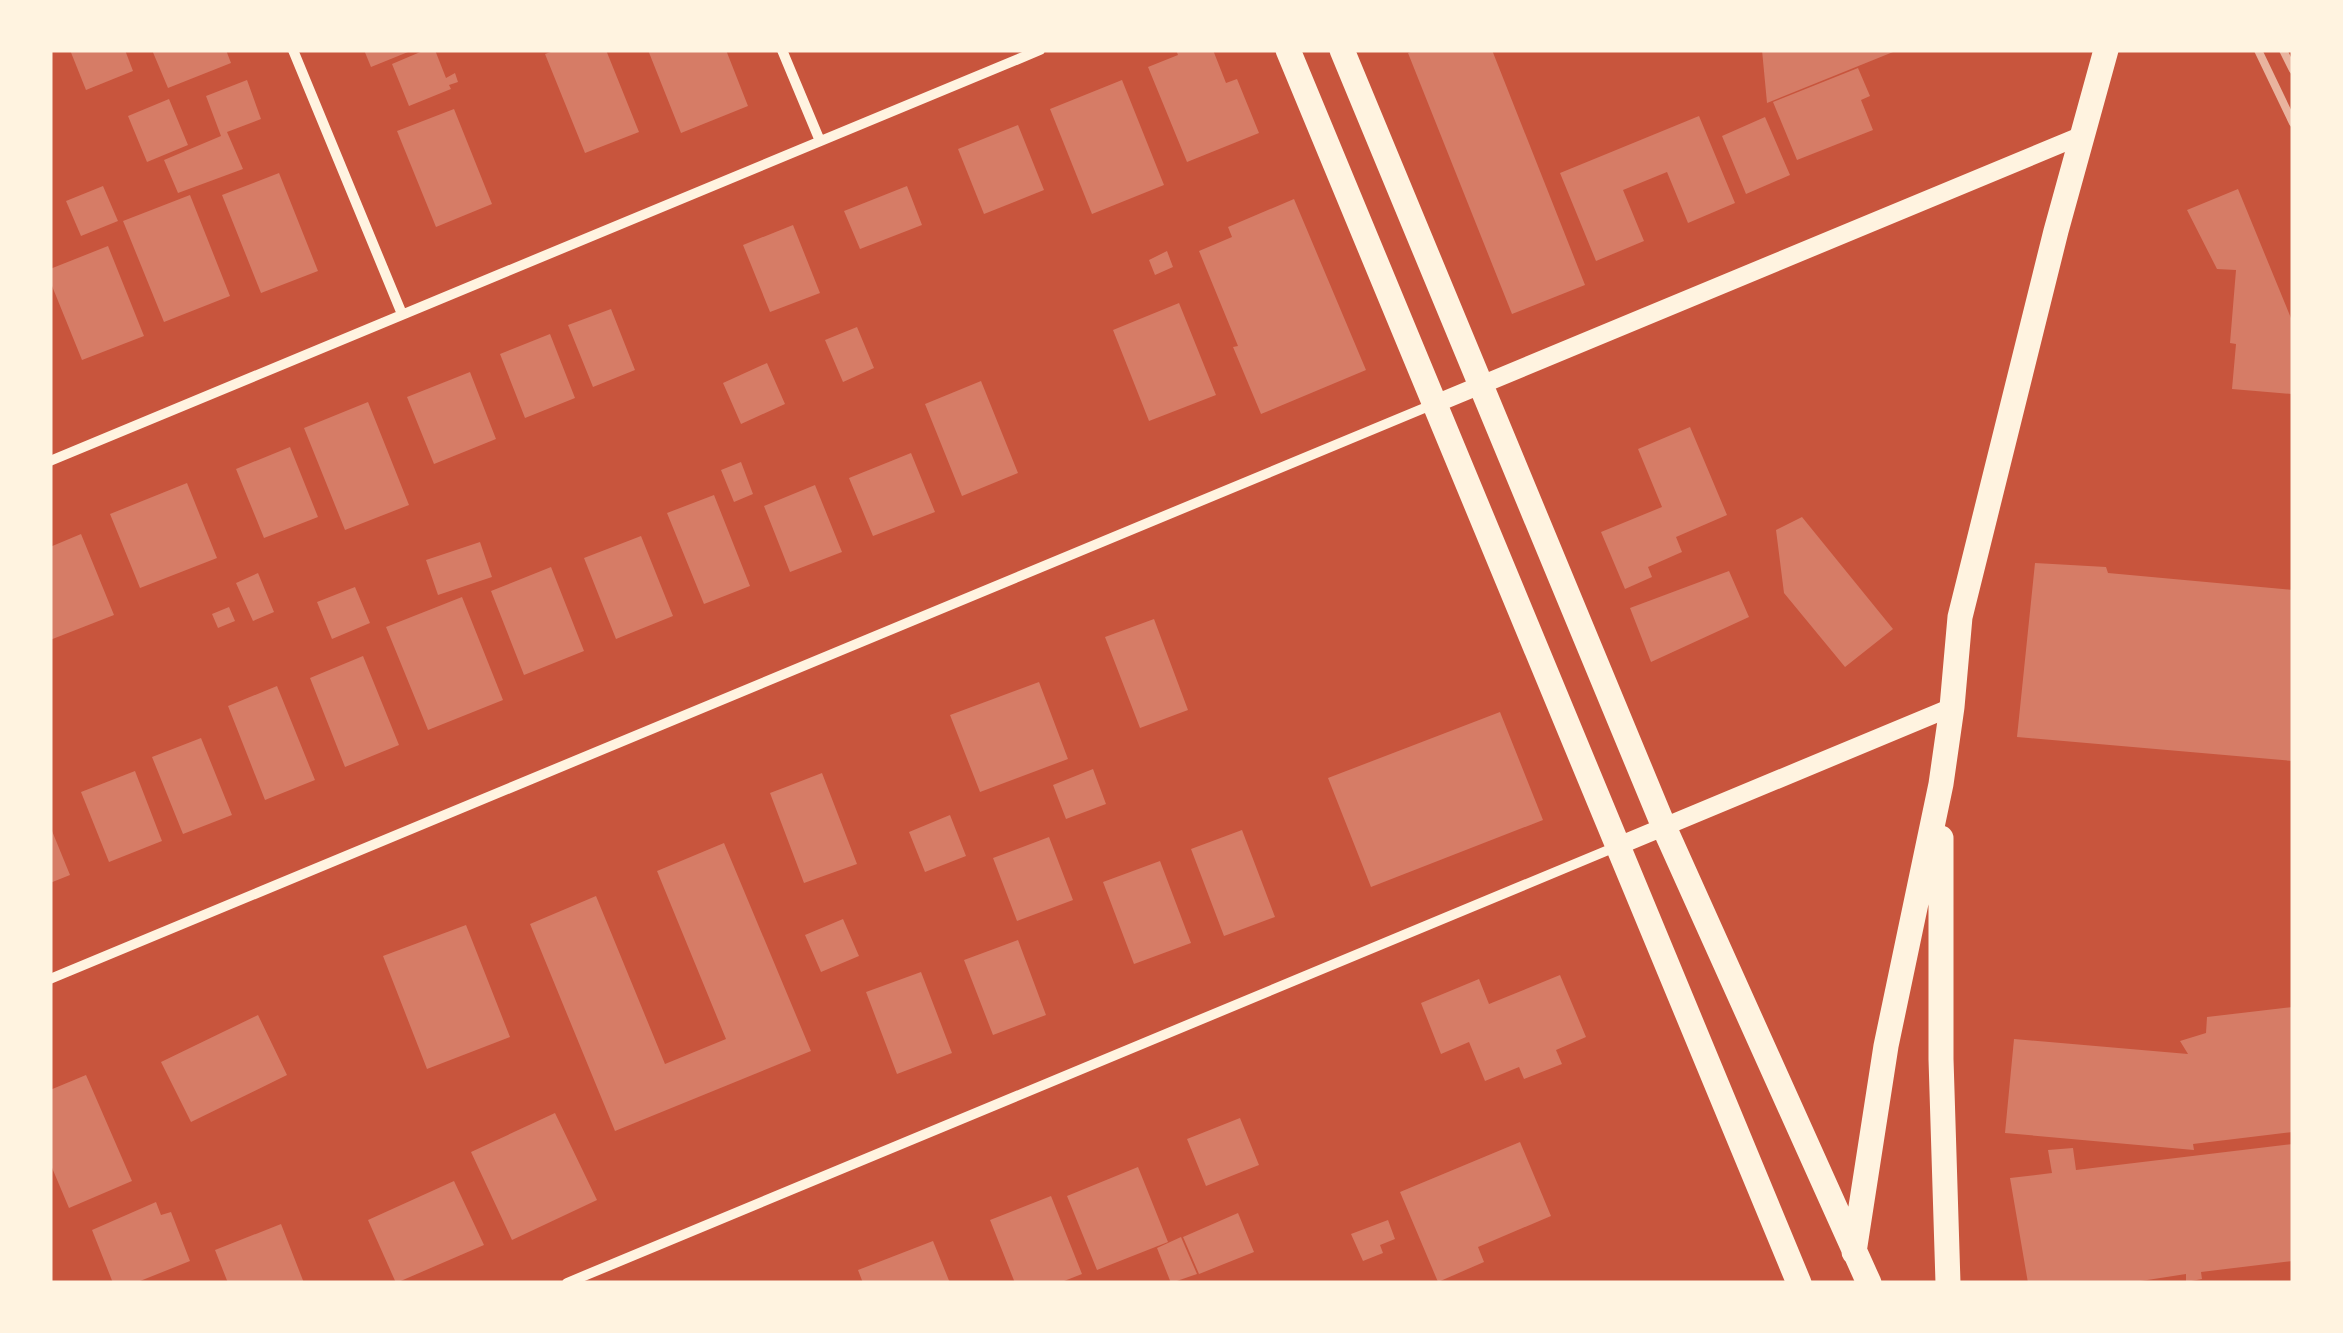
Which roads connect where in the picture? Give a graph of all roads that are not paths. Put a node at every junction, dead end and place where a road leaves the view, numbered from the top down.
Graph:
1 (293, 50) edge
2 (782, 50) edge
3 (1040, 50) edge
4 (1288, 50) edge
5 (1342, 50) edge
6 (2106, 50) edge
7 (2084, 134) junction
8 (820, 141) junction
9 (402, 314) junction
10 (1481, 385) junction
11 (1435, 404) junction
12 (50, 461) edge
13 (1952, 707) junction
14 (1940, 784) junction
15 (1664, 827) junction
16 (1618, 846) junction
17 (50, 979) edge
18 (1854, 1246) junction
19 (567, 1283) edge
20 (1798, 1283) edge
21 (1850, 1283) edge
22 (1869, 1283) edge
23 (1948, 1283) edge

1 - 9 street
2 - 8 street
3 - 8 street
4 - 11 main road
5 - 10 main road
6 - 7 main road
7 - 10 street
7 - 13 main road
8 - 9 street
9 - 12 street
10 - 11 street
10 - 15 main road
11 - 16 main road
11 - 17 street
13 - 14 main road
13 - 15 street
14 - 18 main road
14 - 23 main road
15 - 16 street
15 - 18 main road
16 - 19 street
16 - 20 main road
18 - 21 main road
18 - 22 main road

